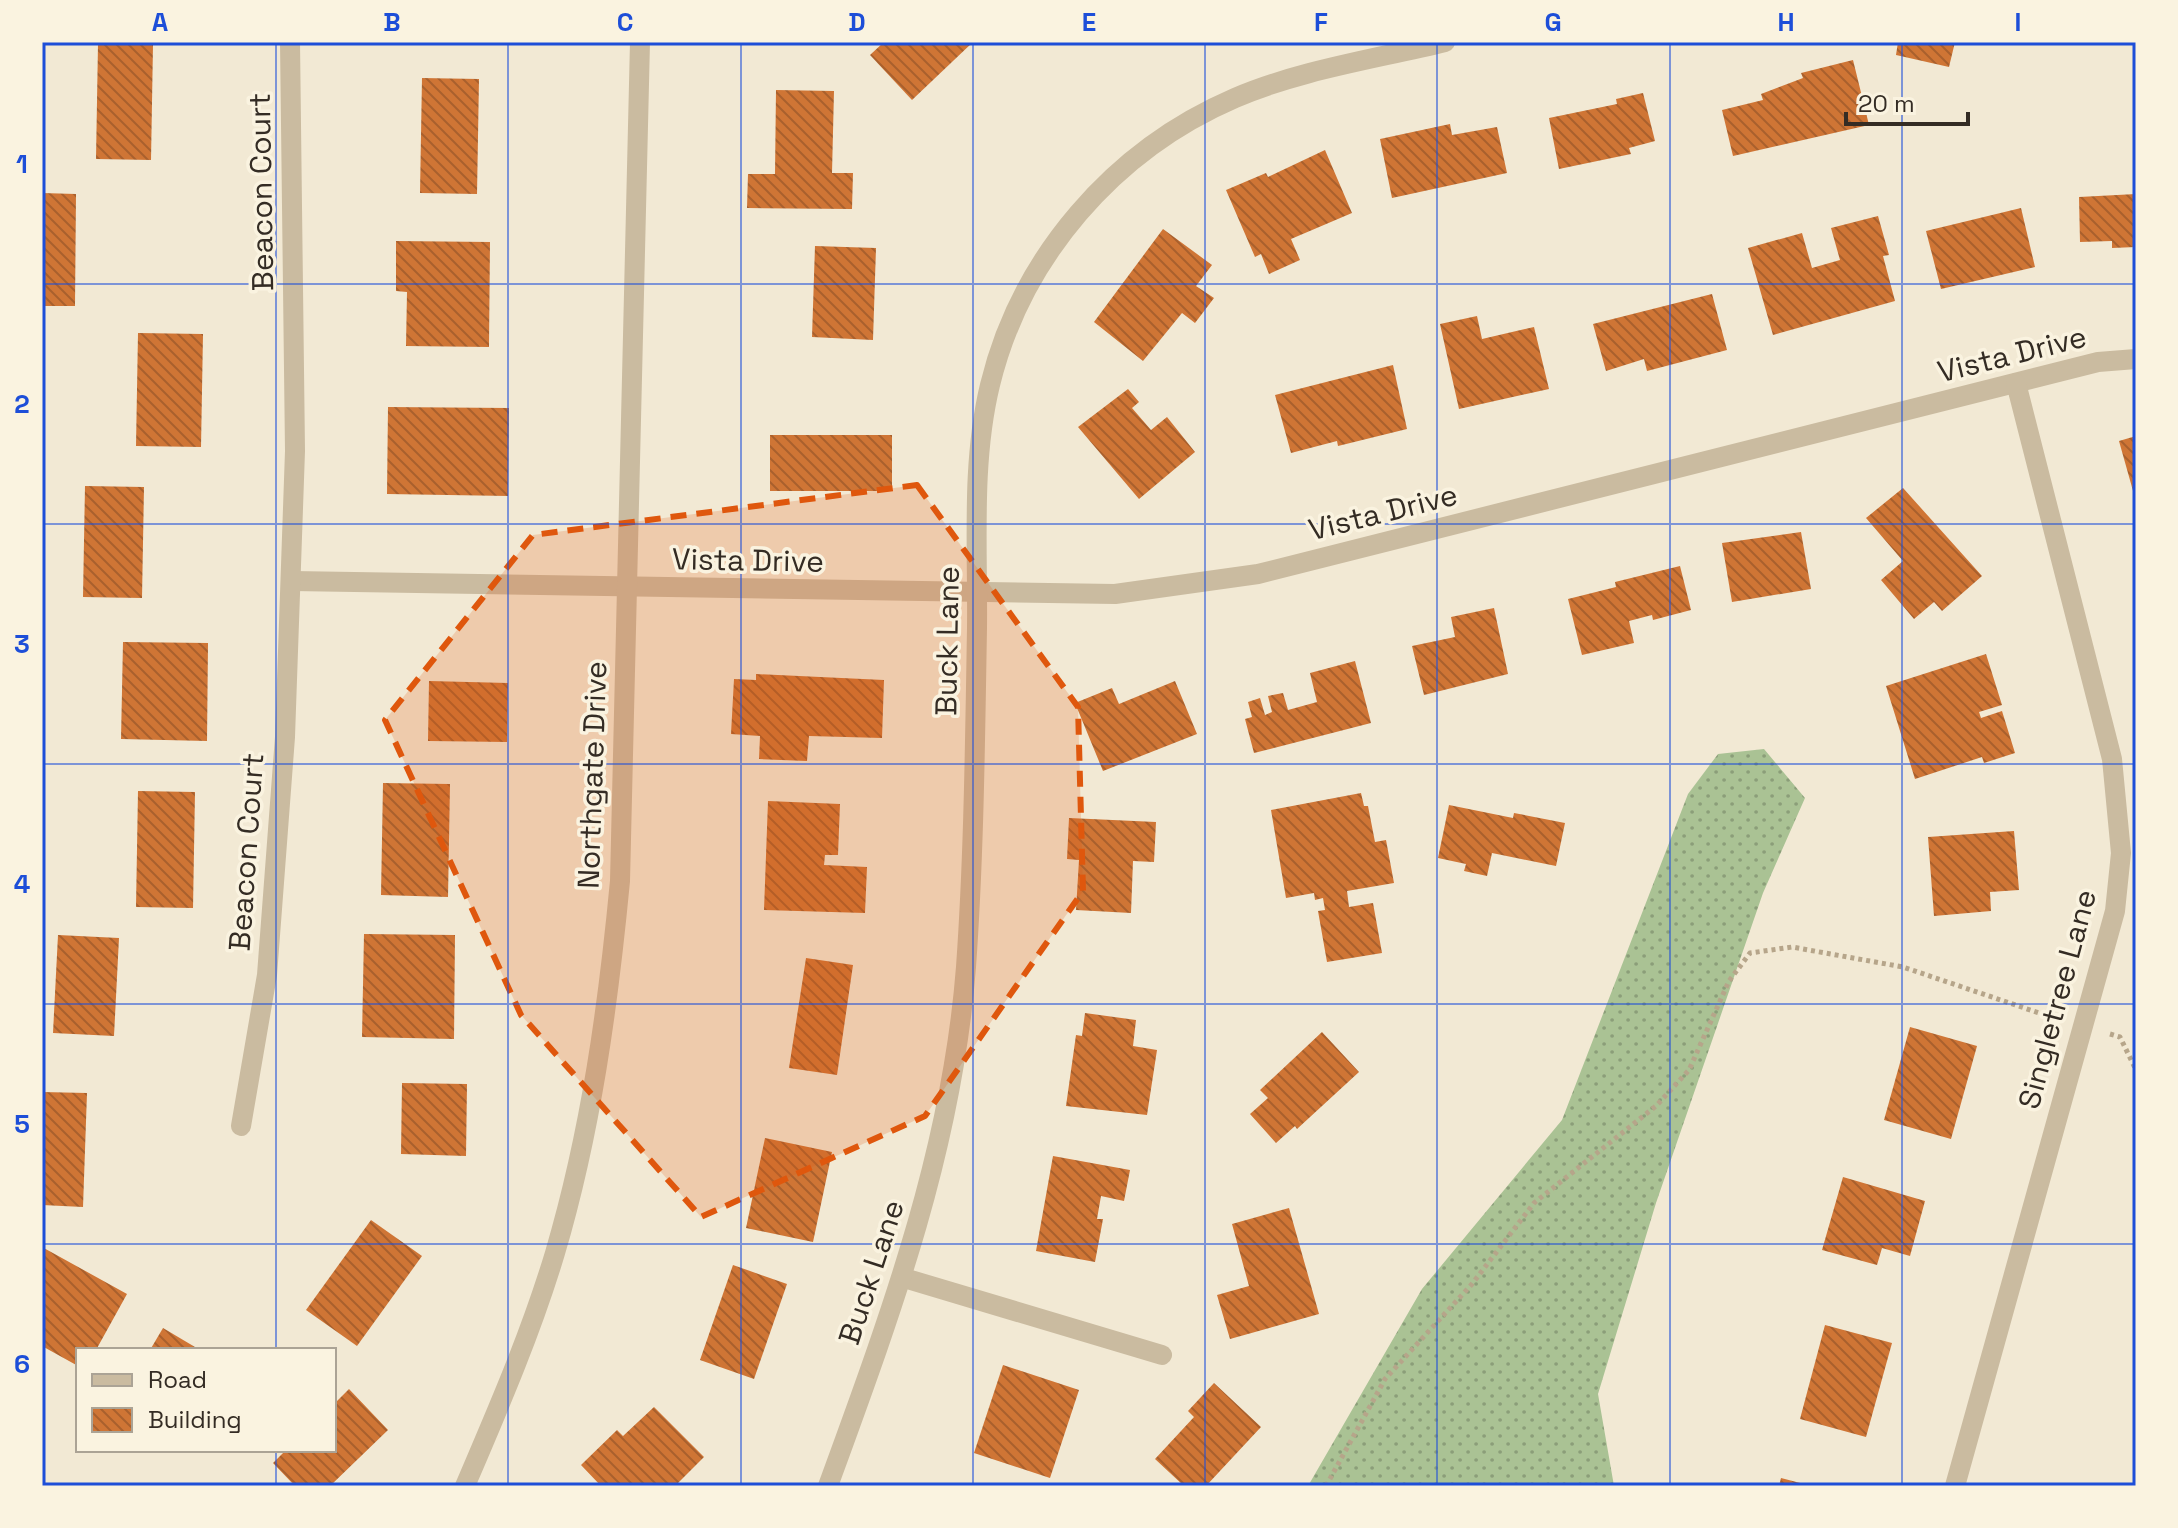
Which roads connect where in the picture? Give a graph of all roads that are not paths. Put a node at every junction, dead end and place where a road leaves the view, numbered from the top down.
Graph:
1 (290, 42) edge
2 (640, 42) edge
3 (1445, 42) edge
4 (2136, 359) edge
5 (2016, 383) junction
6 (292, 581) junction
7 (628, 588) junction
8 (978, 594) junction
9 (241, 1126) dead end
10 (904, 1278) junction
11 (1162, 1355) dead end
12 (465, 1486) edge
13 (828, 1486) edge
14 (1955, 1486) edge

1 - 6 street, Beacon Court
2 - 7 street, Northgate Drive
3 - 8 street, Buck Lane
4 - 5 street, Vista Drive
5 - 8 street, Vista Drive
5 - 14 street, Singletree Lane
6 - 7 street
6 - 9 street, Beacon Court
7 - 8 street, Vista Drive
7 - 12 street, Northgate Drive
8 - 10 street, Buck Lane
10 - 11 street
10 - 13 street, Buck Lane

